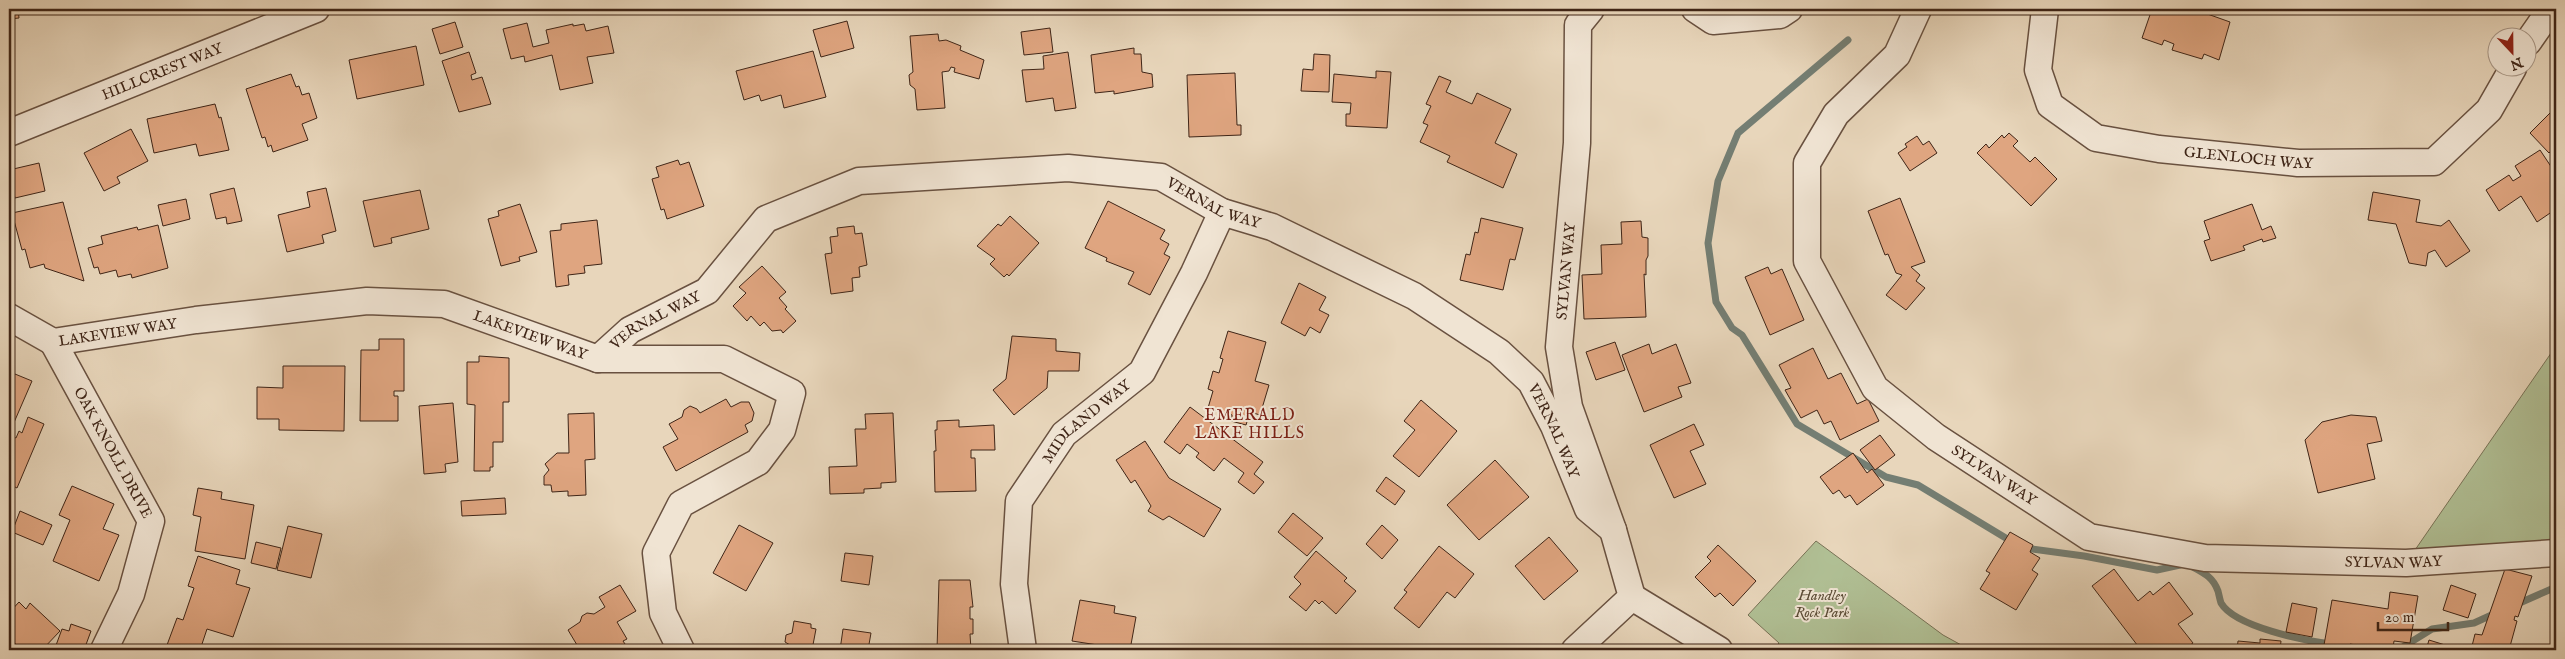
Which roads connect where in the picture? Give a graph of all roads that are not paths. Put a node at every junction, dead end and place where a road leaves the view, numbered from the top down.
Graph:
1 (316, 9) edge
2 (1591, 9) edge
3 (1695, 9) edge
4 (1789, 9) edge
5 (1918, 9) edge
6 (2045, 9) edge
7 (2550, 9) edge
8 (2537, 28) edge
9 (2507, 78) edge
10 (9, 134) edge
11 (1222, 212) junction
12 (9, 317) edge
13 (53, 342) junction
14 (598, 359) junction
15 (1613, 530) junction
16 (2556, 553) edge
17 (1632, 597) junction
18 (104, 650) edge
19 (682, 650) edge
20 (1023, 650) edge
21 (1575, 650) edge
22 (1719, 650) edge

1 - 10 street, HILLCREST WAY
2 - 15 street, SYLVAN WAY
3 - 4 street
5 - 16 street, SYLVAN WAY
6 - 9 street, GLENLOCH WAY
7 - 8 street
11 - 14 street, VERNAL WAY
11 - 15 street, VERNAL WAY
11 - 20 street, MIDLAND WAY
12 - 13 street, LAKEVIEW WAY
13 - 14 street, LAKEVIEW WAY
13 - 18 street, OAK KNOLL DRIVE
14 - 19 street, LAKEVIEW WAY
15 - 17 street
17 - 21 street
17 - 22 street

